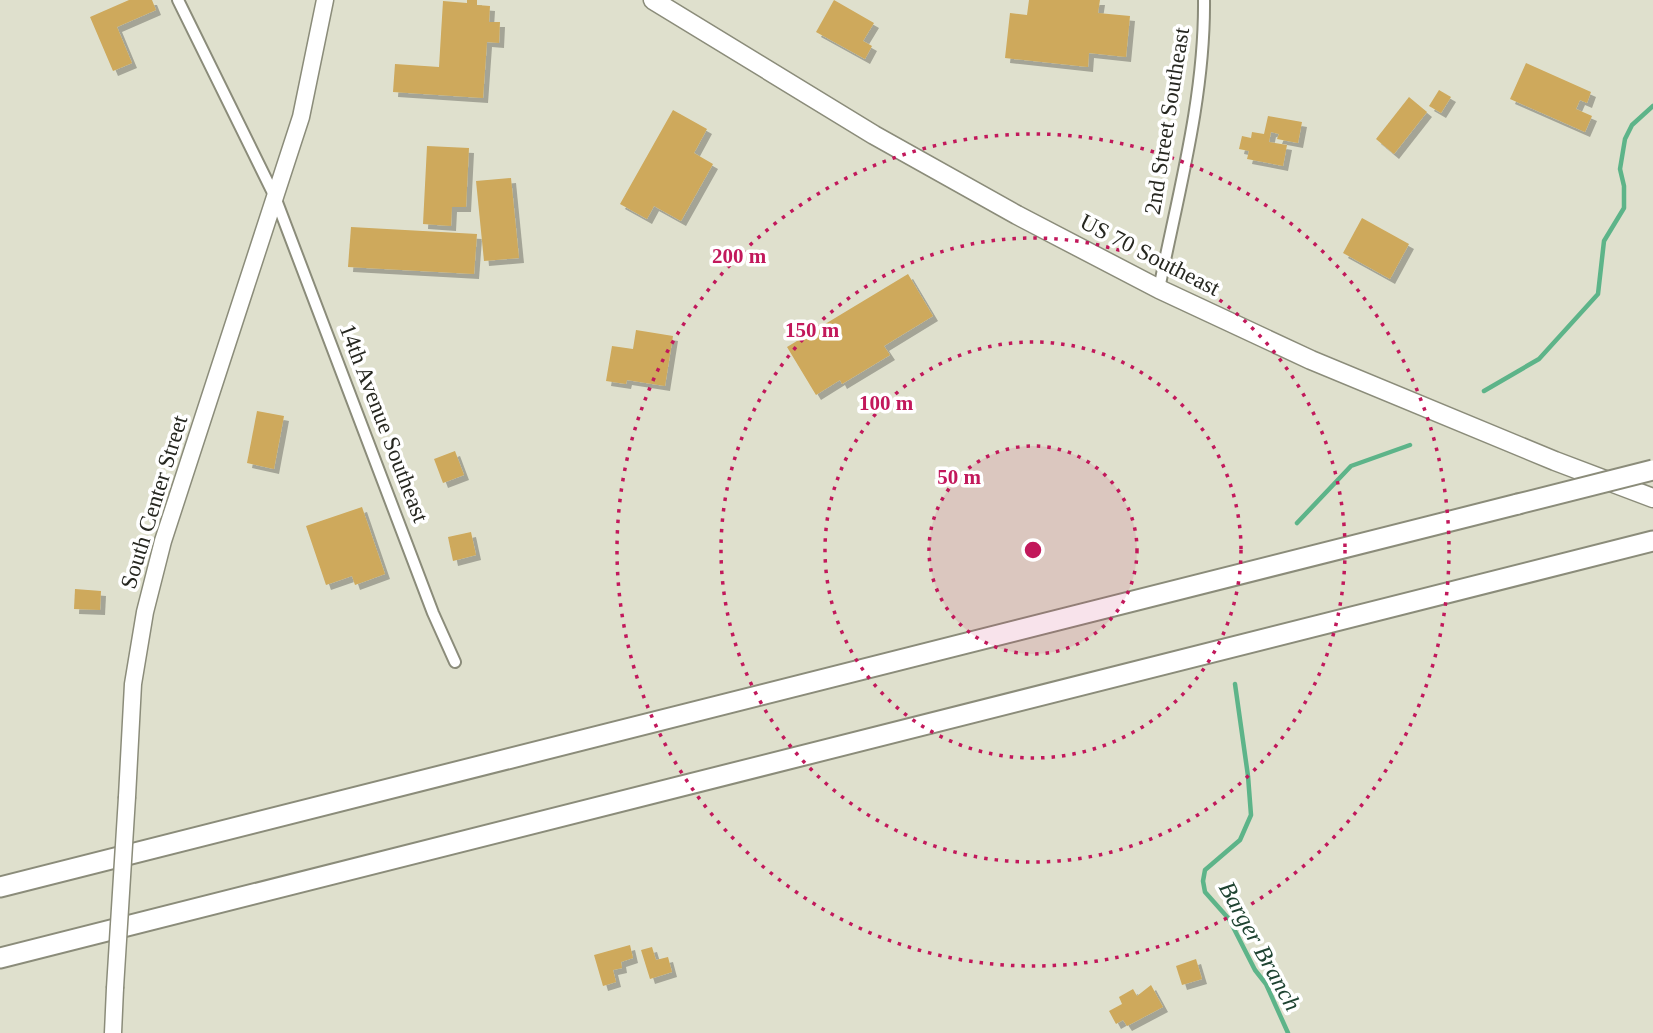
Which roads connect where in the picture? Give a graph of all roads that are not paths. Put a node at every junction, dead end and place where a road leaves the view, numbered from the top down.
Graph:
1 (178, 0) edge
2 (325, 0) edge
3 (653, 0) edge
4 (1204, 0) edge
5 (275, 197) junction
6 (1159, 289) junction
7 (1653, 470) edge
8 (1653, 498) edge
9 (1653, 541) edge
10 (455, 662) dead end
11 (0, 887) edge
12 (0, 958) edge
13 (113, 1033) edge

1 - 5 street, 14th Avenue Southeast
2 - 5 street, South Center Street
3 - 6 main road, US 70 Southeast
4 - 6 street, 2nd Street Southeast
5 - 10 street, 14th Avenue Southeast
5 - 13 street, South Center Street, bridge
6 - 8 main road, US 70 Southeast
7 - 11 highway, bridge
9 - 12 highway

